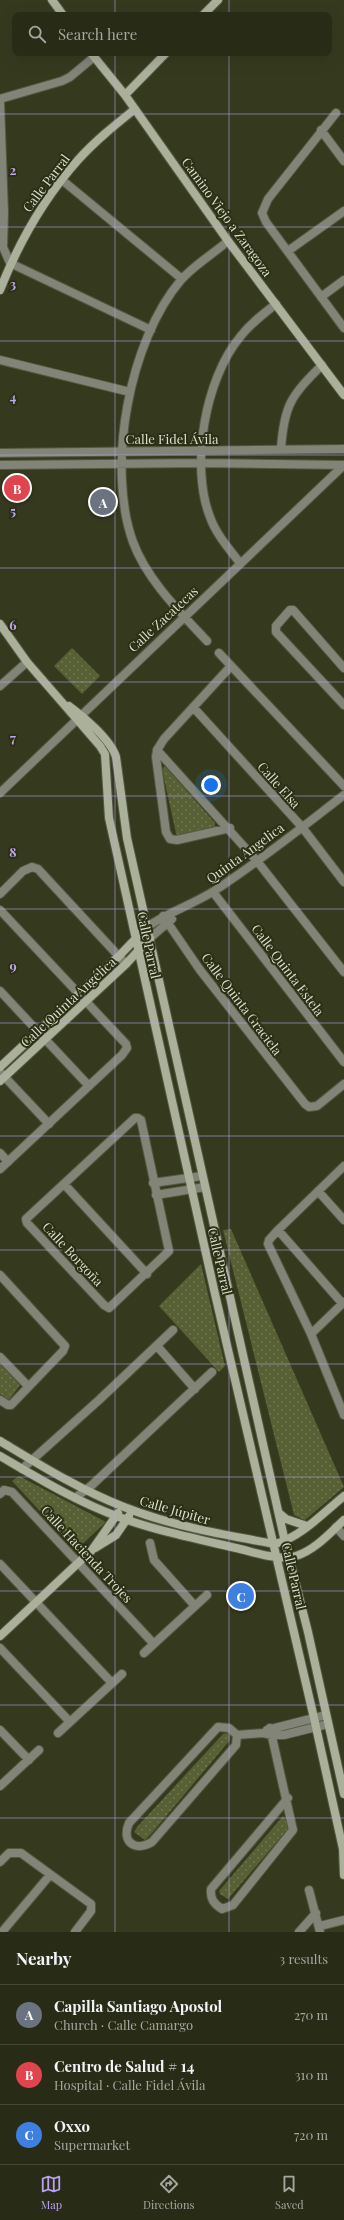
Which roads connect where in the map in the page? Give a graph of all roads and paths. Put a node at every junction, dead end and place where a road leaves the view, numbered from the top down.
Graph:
1 (52, 0) edge
2 (218, 0) edge
3 (61, 12) edge
4 (207, 12) edge
5 (92, 56) edge
6 (94, 56) edge
7 (163, 56) edge
8 (125, 95) junction
9 (0, 99) edge
10 (0, 102) edge
11 (135, 109) junction
12 (336, 113) dead end
13 (321, 130) junction
14 (344, 161) edge
15 (62, 180) junction
16 (344, 211) edge
17 (228, 241) junction
18 (288, 251) junction
19 (10, 263) junction
20 (182, 279) junction
21 (344, 280) edge
22 (0, 290) edge
23 (321, 297) junction
24 (276, 304) junction
25 (344, 328) edge
26 (151, 330) junction
27 (0, 360) edge
28 (322, 365) junction
29 (130, 392) junction
30 (344, 395) edge
31 (344, 448) edge
32 (281, 449) junction
33 (123, 451) junction
34 (202, 451) junction
35 (0, 453) edge
36 (202, 463) junction
37 (122, 464) junction
38 (0, 465) edge
39 (344, 465) edge
40 (240, 563) junction
41 (183, 616) junction
42 (0, 624) edge
43 (207, 641) dead end
44 (219, 653) dead end
45 (27, 662) junction
46 (231, 666) junction
47 (344, 668) edge
48 (0, 686) edge
49 (344, 705) edge
50 (193, 707) junction
51 (78, 717) junction
52 (157, 750) junction
53 (344, 786) edge
54 (0, 792) edge
55 (344, 795) edge
56 (302, 827) junction
57 (230, 828) junction
58 (257, 861) junction
59 (344, 882) edge
60 (214, 892) junction
61 (0, 894) edge
62 (0, 910) edge
63 (177, 912) junction
64 (163, 916) junction
65 (168, 924) junction
66 (147, 927) junction
67 (150, 938) junction
68 (135, 940) junction
69 (138, 950) junction
70 (119, 956) junction
71 (126, 964) junction
72 (344, 972) edge
73 (0, 990) edge
74 (79, 994) junction
75 (86, 1001) junction
76 (38, 1031) junction
77 (45, 1039) junction
78 (344, 1062) edge
79 (0, 1067) edge
80 (2, 1077) edge
81 (344, 1084) edge
82 (89, 1086) junction
83 (49, 1124) junction
84 (0, 1153) edge
85 (8, 1162) junction
86 (344, 1166) edge
87 (0, 1170) edge
88 (202, 1176) junction
89 (189, 1178) junction
90 (153, 1183) junction
91 (64, 1184) junction
92 (205, 1187) junction
93 (192, 1189) junction
94 (318, 1191) junction
95 (156, 1195) junction
96 (344, 1220) edge
97 (278, 1230) junction
98 (147, 1274) junction
99 (0, 1275) edge
100 (343, 1303) edge
101 (173, 1330) dead end
102 (311, 1334) junction
103 (157, 1346) junction
104 (0, 1357) edge
105 (212, 1372) dead end
106 (28, 1386) junction
107 (195, 1389) junction
108 (0, 1400) edge
109 (344, 1415) edge
110 (0, 1441) edge
111 (0, 1456) edge
112 (32, 1460) junction
113 (22, 1469) junction
114 (85, 1490) junction
115 (0, 1494) edge
116 (344, 1496) edge
117 (76, 1498) junction
118 (122, 1506) junction
119 (131, 1510) junction
120 (279, 1513) junction
121 (117, 1517) junction
122 (127, 1520) junction
123 (344, 1520) edge
124 (307, 1526) junction
125 (336, 1527) junction
126 (344, 1536) edge
127 (285, 1542) junction
128 (150, 1543) dead end
129 (275, 1544) junction
130 (92, 1550) junction
131 (278, 1556) junction
132 (289, 1557) junction
133 (78, 1563) junction
134 (0, 1564) edge
135 (207, 1595) dead end
136 (36, 1602) junction
137 (195, 1606) junction
138 (0, 1636) edge
139 (154, 1644) junction
140 (0, 1648) edge
141 (144, 1653) dead end
142 (122, 1674) dead end
143 (112, 1683) junction
144 (326, 1715) junction
145 (314, 1718) junction
146 (70, 1722) junction
147 (328, 1724) junction
148 (316, 1727) junction
149 (0, 1730) edge
150 (271, 1732) junction
151 (58, 1733) dead end
152 (237, 1735) junction
153 (39, 1750) dead end
154 (28, 1760) junction
155 (0, 1786) edge
156 (344, 1794) edge
157 (288, 1798) junction
158 (0, 1862) edge
159 (50, 1874) junction
160 (344, 1875) edge
161 (309, 1890) dead end
162 (316, 1913) junction
163 (344, 1920) edge
164 (320, 1929) edge
165 (2, 1932) edge
166 (75, 1932) edge
167 (299, 1932) edge

1 - 3 street
2 - 4 street
5 - 9 street
6 - 8 street, Camino Viejo a Zaragoza
7 - 8 street
8 - 11 street, Camino Viejo a Zaragoza
10 - 19 street
11 - 15 street, Calle Parral
11 - 17 street, Camino Viejo a Zaragoza
12 - 13 street
13 - 14 street
13 - 18 street
15 - 19 street, Calle Parral
15 - 20 street
16 - 18 street
17 - 20 street
17 - 24 street, Camino Viejo a Zaragoza
18 - 23 street
19 - 22 street, Calle Parral
19 - 26 street
20 - 26 street
21 - 23 street
23 - 25 street
24 - 28 street, Camino Viejo a Zaragoza
24 - 34 street
26 - 29 street
27 - 29 street
28 - 30 street, Camino Viejo a Zaragoza
28 - 32 street
29 - 33 street
31 - 32 street, Calle Fidel Ávila
32 - 34 street, Calle Fidel Ávila
33 - 34 street, Calle Fidel Ávila
33 - 35 street, Calle Fidel Ávila
33 - 37 street
34 - 36 street
36 - 37 street, Calle Fidel Ávila
36 - 39 street, Calle Fidel Ávila
36 - 40 street
37 - 38 street, Calle Fidel Ávila
37 - 41 street
39 - 40 street, Calle Zacatecas
40 - 41 street, Calle Zacatecas
41 - 43 street
41 - 51 street, Calle Zacatecas
42 - 45 street, Calle Parral
44 - 46 street
45 - 48 street
45 - 51 street, Calle Parral
46 - 50 street
46 - 53 street
47 - 49 street
50 - 52 street
50 - 56 street, Calle Elsa
51 - 54 street, Calle Zacatecas
51 - 66 street, Calle Parral
51 - 68 street, Calle Parral
52 - 57 street
52 - 57 street
55 - 56 street, Quinta Angelica
56 - 58 street, Quinta Angelica
56 - 59 street, Calle Elsa
57 - 58 street
58 - 60 street, Quinta Angelica
58 - 72 street
60 - 63 street, Quinta Angelica
60 - 78 street, Calle Quinta Estela
61 - 70 street
62 - 74 street
63 - 64 street, Quinta Angelica
63 - 65 street, Quinta Angelica
64 - 65 street, Calle Quinta Graciela
64 - 66 street, Quinta Angelica
65 - 67 street, Quinta Angelica
65 - 81 street, Calle Quinta Graciela
66 - 67 street, Calle Parral
66 - 68 street, Calle Quinta Angélica
67 - 69 street, Calle Quinta Angélica
67 - 88 street, Calle Parral
68 - 69 street, Calle Parral
68 - 70 street, Calle Quinta Angélica
69 - 71 street, Calle Quinta Angélica
69 - 89 street, Calle Parral
70 - 71 street
70 - 74 street, Calle Quinta Angélica
71 - 75 street, Calle Quinta Angélica
73 - 76 street
74 - 75 street
74 - 76 street, Calle Quinta Angélica
75 - 77 street, Calle Quinta Angélica
75 - 82 street
76 - 77 street
76 - 79 street, Calle Quinta Angélica
77 - 80 street, Calle Quinta Angélica
77 - 82 street
80 - 83 street
82 - 83 street
83 - 85 street
84 - 85 street
85 - 87 street
86 - 94 street
88 - 89 street
88 - 92 street, Calle Parral
89 - 90 street
89 - 93 street, Calle Parral
90 - 91 street, Calle Borgoña
90 - 95 street, Calle Borgoña
91 - 98 street
91 - 98 street, Calle Borgoña
92 - 93 street
92 - 120 street, Calle Parral
93 - 95 street
93 - 129 street, Calle Parral
94 - 96 street
94 - 97 street
95 - 98 street, Calle Borgoña
97 - 100 street
97 - 102 street
99 - 106 street
100 - 102 street
101 - 103 street
102 - 109 street
103 - 107 street
103 - 112 street
104 - 106 street
105 - 107 street
106 - 108 street
107 - 114 street
110 - 112 street, Calle Júpiter
111 - 113 street, Calle Júpiter
112 - 113 street
112 - 114 street, Calle Júpiter
113 - 117 street, Calle Júpiter
114 - 117 street
114 - 118 street, Calle Júpiter
115 - 133 street, Calle Hacienda Trojes
116 - 124 street, Calle Júpiter
117 - 121 street, Calle Júpiter
118 - 119 street, Calle Júpiter
118 - 121 street
119 - 122 street
119 - 129 street, Calle Júpiter
120 - 124 street
120 - 127 street, Calle Parral
121 - 122 street, Calle Júpiter
121 - 130 street
122 - 130 street
122 - 131 street, Calle Júpiter
123 - 125 street, Calle Júpiter
124 - 127 street, Calle Júpiter
125 - 126 street
125 - 132 street, Calle Júpiter
127 - 129 street, Calle Júpiter
127 - 132 street, Calle Parral
128 - 137 street
129 - 131 street, Calle Parral
130 - 133 street
131 - 132 street, Calle Júpiter
131 - 145 street, Calle Parral
132 - 144 street, Calle Parral
133 - 136 street
133 - 139 street, Calle Hacienda Trojes
134 - 136 street
135 - 137 street
136 - 138 street
136 - 143 street
137 - 139 street
139 - 141 street
140 - 146 street
142 - 143 street
143 - 146 street
144 - 145 street
144 - 147 street, Calle Parral
145 - 148 street, Calle Parral
145 - 150 street
146 - 151 street
147 - 148 street
147 - 156 street, Calle Parral
148 - 150 street
148 - 160 street, Calle Parral
149 - 154 street
150 - 152 street
150 - 157 street
152 - 152 street
153 - 154 street
154 - 155 street
157 - 157 street
158 - 159 street
159 - 165 street
159 - 166 street
161 - 162 street
162 - 164 street
162 - 167 street
163 - 164 street

